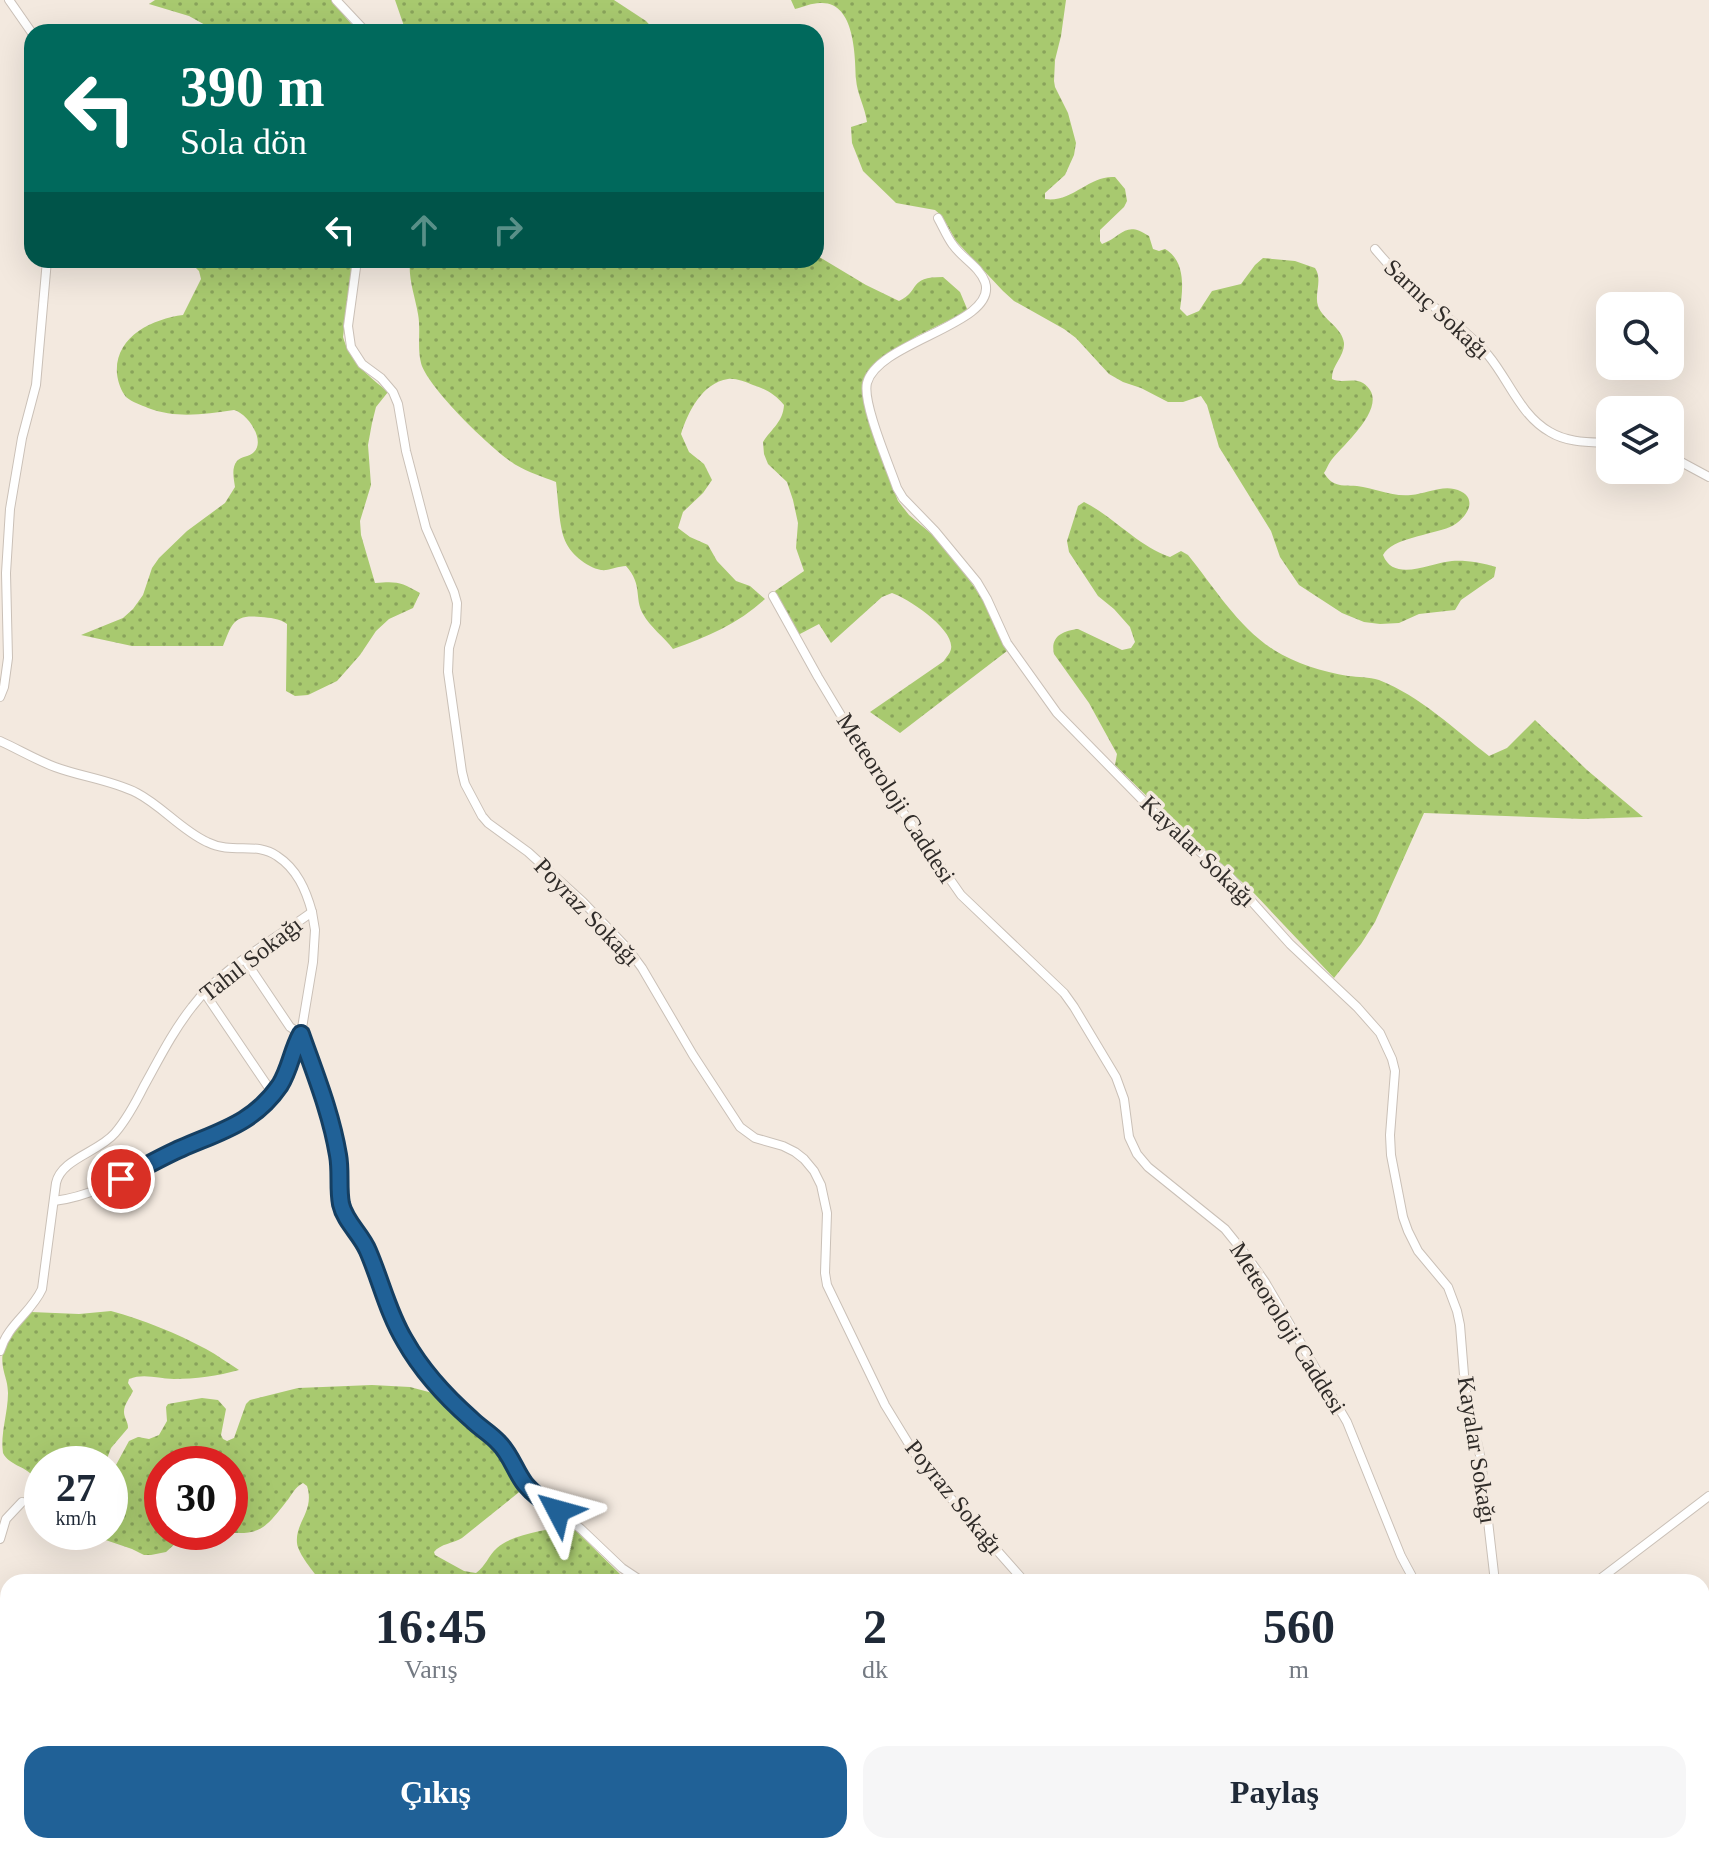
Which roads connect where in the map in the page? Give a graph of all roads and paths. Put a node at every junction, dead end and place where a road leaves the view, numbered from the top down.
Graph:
1 (9, 0) edge
2 (336, 0) edge
3 (26, 24) edge
4 (358, 24) edge
5 (938, 218) dead end
6 (1375, 249) dead end
7 (46, 268) edge
8 (356, 268) edge
9 (1596, 442) edge
10 (1684, 464) edge
11 (1709, 477) edge
12 (773, 596) dead end
13 (0, 697) edge
14 (0, 741) edge
15 (312, 912) junction
16 (245, 960) junction
17 (204, 992) junction
18 (301, 1034) junction
19 (273, 1094) junction
20 (54, 1201) junction
21 (0, 1351) edge
22 (1709, 1496) edge
23 (22, 1502) dead end
24 (0, 1539) edge
25 (632, 1574) edge
26 (1018, 1574) edge
27 (1411, 1574) edge
28 (1494, 1574) edge
29 (1607, 1574) edge

1 - 3 street
2 - 4 street
5 - 28 street, Kayalar Sokağı
6 - 9 street, Sarnıç Sokağı
7 - 13 street
8 - 26 street, Poyraz Sokağı
10 - 11 street
12 - 27 street, Meteoroloji Caddesi
14 - 15 street
15 - 16 street, Tahıl Sokağı
15 - 18 street, Tahıl Sokağı
16 - 17 street, Tahıl Sokağı
16 - 18 street
17 - 19 street
17 - 20 street, Tahıl Sokağı
18 - 19 street
18 - 25 street, Tahıl Sokağı
19 - 20 street
20 - 21 street, Tahıl Sokağı
22 - 29 street
23 - 24 street

